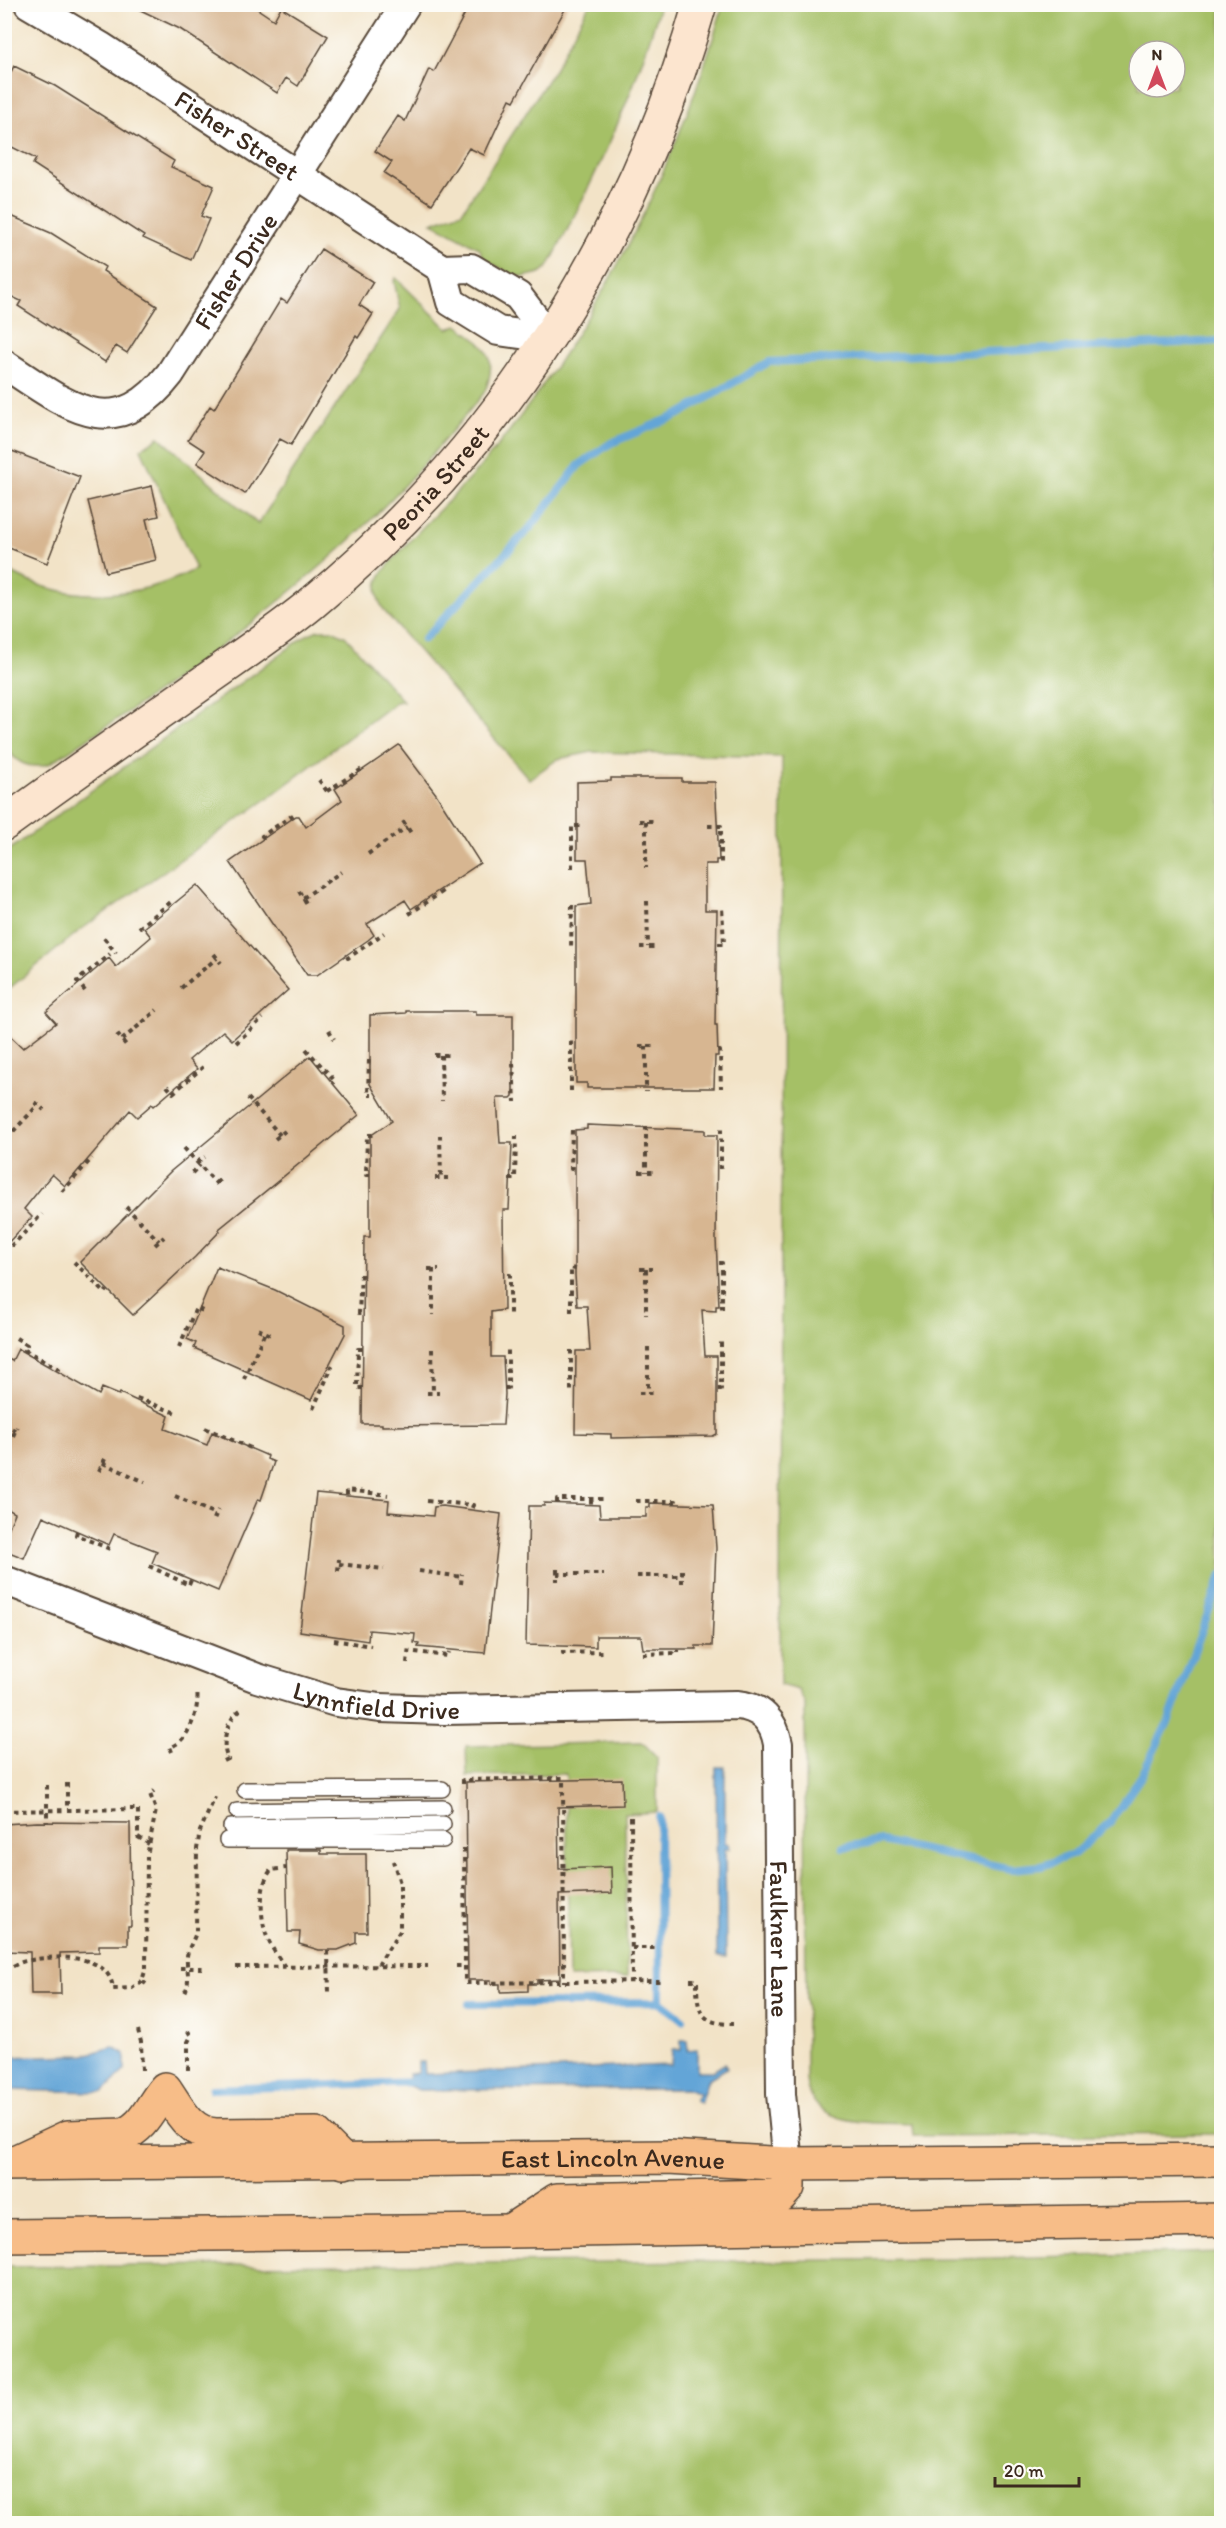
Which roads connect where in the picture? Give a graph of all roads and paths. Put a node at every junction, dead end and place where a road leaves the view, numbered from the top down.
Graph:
1 (29, 4) edge
2 (406, 4) edge
3 (700, 4) edge
4 (297, 175) junction
5 (442, 269) junction
6 (550, 338) junction
7 (4, 364) edge
8 (362, 769) dead end
9 (319, 780) dead end
10 (296, 813) dead end
11 (403, 820) dead end
12 (639, 821) dead end
13 (646, 821) junction
14 (654, 821) dead end
15 (4, 824) edge
16 (581, 826) dead end
17 (708, 826) dead end
18 (407, 827) junction
19 (411, 833) dead end
20 (264, 838) dead end
21 (368, 854) dead end
22 (721, 864) dead end
23 (572, 868) dead end
24 (646, 868) dead end
25 (341, 872) dead end
26 (444, 888) dead end
27 (298, 891) dead end
28 (303, 898) junction
29 (647, 901) dead end
30 (173, 903) dead end
31 (307, 905) dead end
32 (572, 905) dead end
33 (722, 907) dead end
34 (409, 914) dead end
35 (139, 928) dead end
36 (384, 933) dead end
37 (104, 938) dead end
38 (718, 944) dead end
39 (640, 946) dead end
40 (648, 946) junction
41 (654, 946) dead end
42 (573, 948) dead end
43 (116, 952) dead end
44 (110, 954) dead end
45 (347, 956) dead end
46 (221, 963) dead end
47 (181, 988) dead end
48 (85, 991) dead end
49 (157, 1010) dead end
50 (263, 1018) dead end
51 (329, 1030) dead end
52 (117, 1034) dead end
53 (334, 1039) dead end
54 (122, 1040) junction
55 (575, 1041) dead end
56 (236, 1043) dead end
57 (126, 1045) dead end
58 (639, 1046) dead end
59 (646, 1046) junction
60 (653, 1046) dead end
61 (306, 1049) dead end
62 (718, 1051) dead end
63 (434, 1055) dead end
64 (441, 1055) junction
65 (449, 1055) dead end
66 (369, 1060) dead end
67 (513, 1063) dead end
68 (203, 1067) dead end
69 (571, 1075) junction
70 (576, 1075) dead end
71 (333, 1083) dead end
72 (167, 1086) dead end
73 (721, 1088) dead end
74 (571, 1091) dead end
75 (646, 1092) dead end
76 (372, 1095) dead end
77 (248, 1098) dead end
78 (442, 1101) dead end
79 (515, 1102) dead end
80 (44, 1110) dead end
81 (646, 1126) dead end
82 (721, 1129) dead end
83 (572, 1130) dead end
84 (285, 1131) dead end
85 (280, 1135) junction
86 (373, 1135) dead end
87 (440, 1135) dead end
88 (516, 1136) dead end
89 (7, 1138) dead end
90 (275, 1139) dead end
91 (184, 1148) dead end
92 (205, 1157) dead end
93 (92, 1158) dead end
94 (198, 1164) junction
95 (718, 1167) dead end
96 (574, 1169) dead end
97 (639, 1172) dead end
98 (646, 1172) junction
99 (654, 1172) dead end
100 (192, 1173) dead end
101 (370, 1175) dead end
102 (222, 1178) dead end
103 (435, 1178) dead end
104 (441, 1178) junction
105 (448, 1178) dead end
106 (509, 1179) dead end
107 (216, 1183) junction
108 (211, 1187) dead end
109 (62, 1192) dead end
110 (126, 1207) dead end
111 (42, 1214) dead end
112 (164, 1237) dead end
113 (159, 1241) junction
114 (10, 1243) dead end
115 (155, 1245) dead end
116 (74, 1262) dead end
117 (719, 1263) dead end
118 (428, 1269) dead end
119 (433, 1269) junction
120 (439, 1269) dead end
121 (576, 1269) dead end
122 (640, 1269) dead end
123 (646, 1269) junction
124 (652, 1269) dead end
125 (361, 1274) dead end
126 (508, 1275) dead end
127 (107, 1290) dead end
128 (504, 1300) dead end
129 (510, 1300) junction
130 (203, 1311) dead end
131 (722, 1311) dead end
132 (571, 1312) dead end
133 (364, 1313) dead end
134 (433, 1315) dead end
135 (646, 1315) dead end
136 (510, 1316) dead end
137 (258, 1329) dead end
138 (265, 1332) junction
139 (271, 1335) dead end
140 (16, 1338) dead end
141 (721, 1338) dead end
142 (179, 1347) dead end
143 (648, 1347) dead end
144 (508, 1348) dead end
145 (365, 1349) dead end
146 (432, 1349) dead end
147 (571, 1350) dead end
148 (330, 1366) dead end
149 (58, 1371) dead end
150 (244, 1379) dead end
151 (363, 1388) dead end
152 (505, 1388) dead end
153 (718, 1389) dead end
154 (574, 1391) dead end
155 (427, 1393) dead end
156 (433, 1393) junction
157 (439, 1393) dead end
158 (639, 1393) dead end
159 (648, 1393) junction
160 (654, 1393) dead end
161 (138, 1398) dead end
162 (313, 1409) dead end
163 (176, 1413) dead end
164 (4, 1424) edge
165 (205, 1428) dead end
166 (13, 1436) dead end
167 (253, 1449) dead end
168 (99, 1471) dead end
169 (145, 1482) dead end
170 (347, 1494) dead end
171 (175, 1496) dead end
172 (388, 1496) dead end
173 (591, 1499) junction
174 (603, 1499) dead end
175 (427, 1501) dead end
176 (636, 1501) dead end
177 (558, 1503) dead end
178 (676, 1503) dead end
179 (591, 1505) dead end
180 (472, 1508) dead end
181 (216, 1514) dead end
182 (77, 1531) dead end
183 (110, 1549) dead end
184 (149, 1566) dead end
185 (384, 1569) dead end
186 (682, 1570) dead end
187 (338, 1571) dead end
188 (419, 1571) dead end
189 (604, 1574) dead end
190 (637, 1576) dead end
191 (682, 1576) junction
192 (4, 1580) edge
193 (191, 1580) dead end
194 (558, 1581) dead end
195 (682, 1582) dead end
196 (461, 1584) dead end
197 (334, 1640) dead end
198 (371, 1646) dead end
199 (409, 1646) dead end
200 (678, 1650) dead end
201 (563, 1651) dead end
202 (415, 1652) dead end
203 (449, 1652) dead end
204 (602, 1652) dead end
205 (643, 1654) dead end
206 (407, 1663) dead end
207 (197, 1691) dead end
208 (242, 1708) dead end
209 (767, 1717) joint
210 (172, 1752) dead end
211 (224, 1761) dead end
212 (67, 1783) dead end
213 (47, 1785) dead end
214 (442, 1789) dead end
215 (245, 1790) dead end
216 (154, 1791) dead end
217 (463, 1792) dead end
218 (215, 1797) dead end
219 (443, 1808) dead end
220 (47, 1810) junction
221 (67, 1810) junction
222 (4, 1811) edge
223 (237, 1811) dead end
224 (631, 1817) dead end
225 (47, 1822) dead end
226 (443, 1824) dead end
227 (464, 1839) dead end
228 (443, 1840) dead end
229 (149, 1844) junction
230 (391, 1859) dead end
231 (286, 1868) dead end
232 (632, 1948) junction
233 (657, 1948) dead end
234 (328, 1951) dead end
235 (329, 1966) junction
236 (378, 1966) junction
237 (428, 1966) dead end
238 (456, 1966) dead end
239 (465, 1966) junction
240 (236, 1967) dead end
241 (285, 1967) junction
242 (4, 1968) edge
243 (180, 1968) dead end
244 (188, 1968) junction
245 (207, 1968) dead end
246 (690, 1980) dead end
247 (632, 1981) junction
248 (660, 1981) dead end
249 (564, 1982) junction
250 (185, 1992) dead end
251 (329, 1993) dead end
252 (733, 2024) dead end
253 (1221, 2160) edge
254 (344, 2162) junction
255 (8, 2164) edge
256 (788, 2164) junction
257 (1221, 2220) edge
258 (510, 2232) junction
259 (4, 2236) edge

1 - 4 street, Fisher Street
2 - 4 street, Fisher Drive
3 - 6 main road, Peoria Street
4 - 5 street, Fisher Street
4 - 7 street, Fisher Drive
5 - 6 street
5 - 6 street
6 - 15 main road, Peoria Street
8 - 9 path
10 - 20 path
11 - 18 path
12 - 13 path
13 - 14 path
13 - 24 path
16 - 23 path
17 - 22 path
18 - 19 path
18 - 21 path
25 - 28 path
26 - 34 path
27 - 28 path
28 - 31 path
29 - 40 path
30 - 35 path
32 - 42 path
33 - 38 path
36 - 45 path
37 - 43 path
39 - 40 path
40 - 41 path
44 - 48 path
46 - 47 path
49 - 54 path
50 - 56 path
51 - 53 path
52 - 54 path
54 - 57 path
55 - 69 path
58 - 59 path
59 - 60 path
59 - 75 path
61 - 71 path
62 - 73 path
63 - 64 path
64 - 65 path
64 - 78 path
66 - 76 path
67 - 79 path
68 - 72 path
69 - 70 path
69 - 74 path
77 - 85 path
80 - 89 path
81 - 98 path
82 - 95 path
83 - 96 path
84 - 85 path
85 - 90 path
86 - 101 path
87 - 104 path
88 - 106 path
91 - 94 path
92 - 94 path
93 - 109 path
94 - 100 path
94 - 107 path
97 - 98 path
98 - 99 path
102 - 107 path
103 - 104 path
104 - 105 path
107 - 108 path
110 - 113 path
111 - 114 path
112 - 113 path
113 - 115 path
116 - 127 path
117 - 131 path
118 - 119 path
119 - 120 path
119 - 134 path
121 - 132 path
122 - 123 path
123 - 124 path
123 - 135 path
125 - 133 path
126 - 129 path
128 - 129 path
129 - 136 path
130 - 142 path
137 - 138 path
138 - 139 path
138 - 150 path
140 - 149 path
141 - 153 path
143 - 159 path
144 - 152 path
145 - 151 path
146 - 156 path
147 - 154 path
148 - 162 path
155 - 156 path
156 - 157 path
158 - 159 path
159 - 160 path
161 - 163 path
164 - 166 path
165 - 167 path
168 - 169 path
170 - 172 path
171 - 181 path
173 - 174 path
173 - 177 path
173 - 179 path
175 - 180 path
176 - 178 path
182 - 183 path
184 - 193 path
185 - 187 path
186 - 191 path
188 - 196 path
189 - 194 path
190 - 191 path
191 - 195 path
192 - 209 street, Lynnfield Drive
197 - 198 path
199 - 206 path
200 - 205 path
201 - 204 path
202 - 203 path
207 - 210 path
208 - 211 path
209 - 256 street, Faulkner Lane
212 - 221 path
213 - 220 path
214 - 215 lane
216 - 229 path
217 - 249 path
218 - 244 path
219 - 223 lane
220 - 221 path
220 - 222 path
220 - 225 path
221 - 229 path
224 - 232 path
226 - 228 lane
227 - 239 path
229 - 242 path
230 - 236 path
231 - 241 path
232 - 233 path
232 - 247 path
234 - 235 path
235 - 236 path
235 - 241 path
235 - 251 path
236 - 237 path
238 - 239 path
239 - 249 path
240 - 241 path
243 - 244 path
244 - 245 path
244 - 250 path
246 - 252 path
247 - 248 path
247 - 249 path
253 - 256 main road, East Lincoln Avenue
254 - 255 main road, East Lincoln Avenue
254 - 255 main road
254 - 256 main road, East Lincoln Avenue
256 - 258 main road
257 - 258 main road
258 - 259 main road

